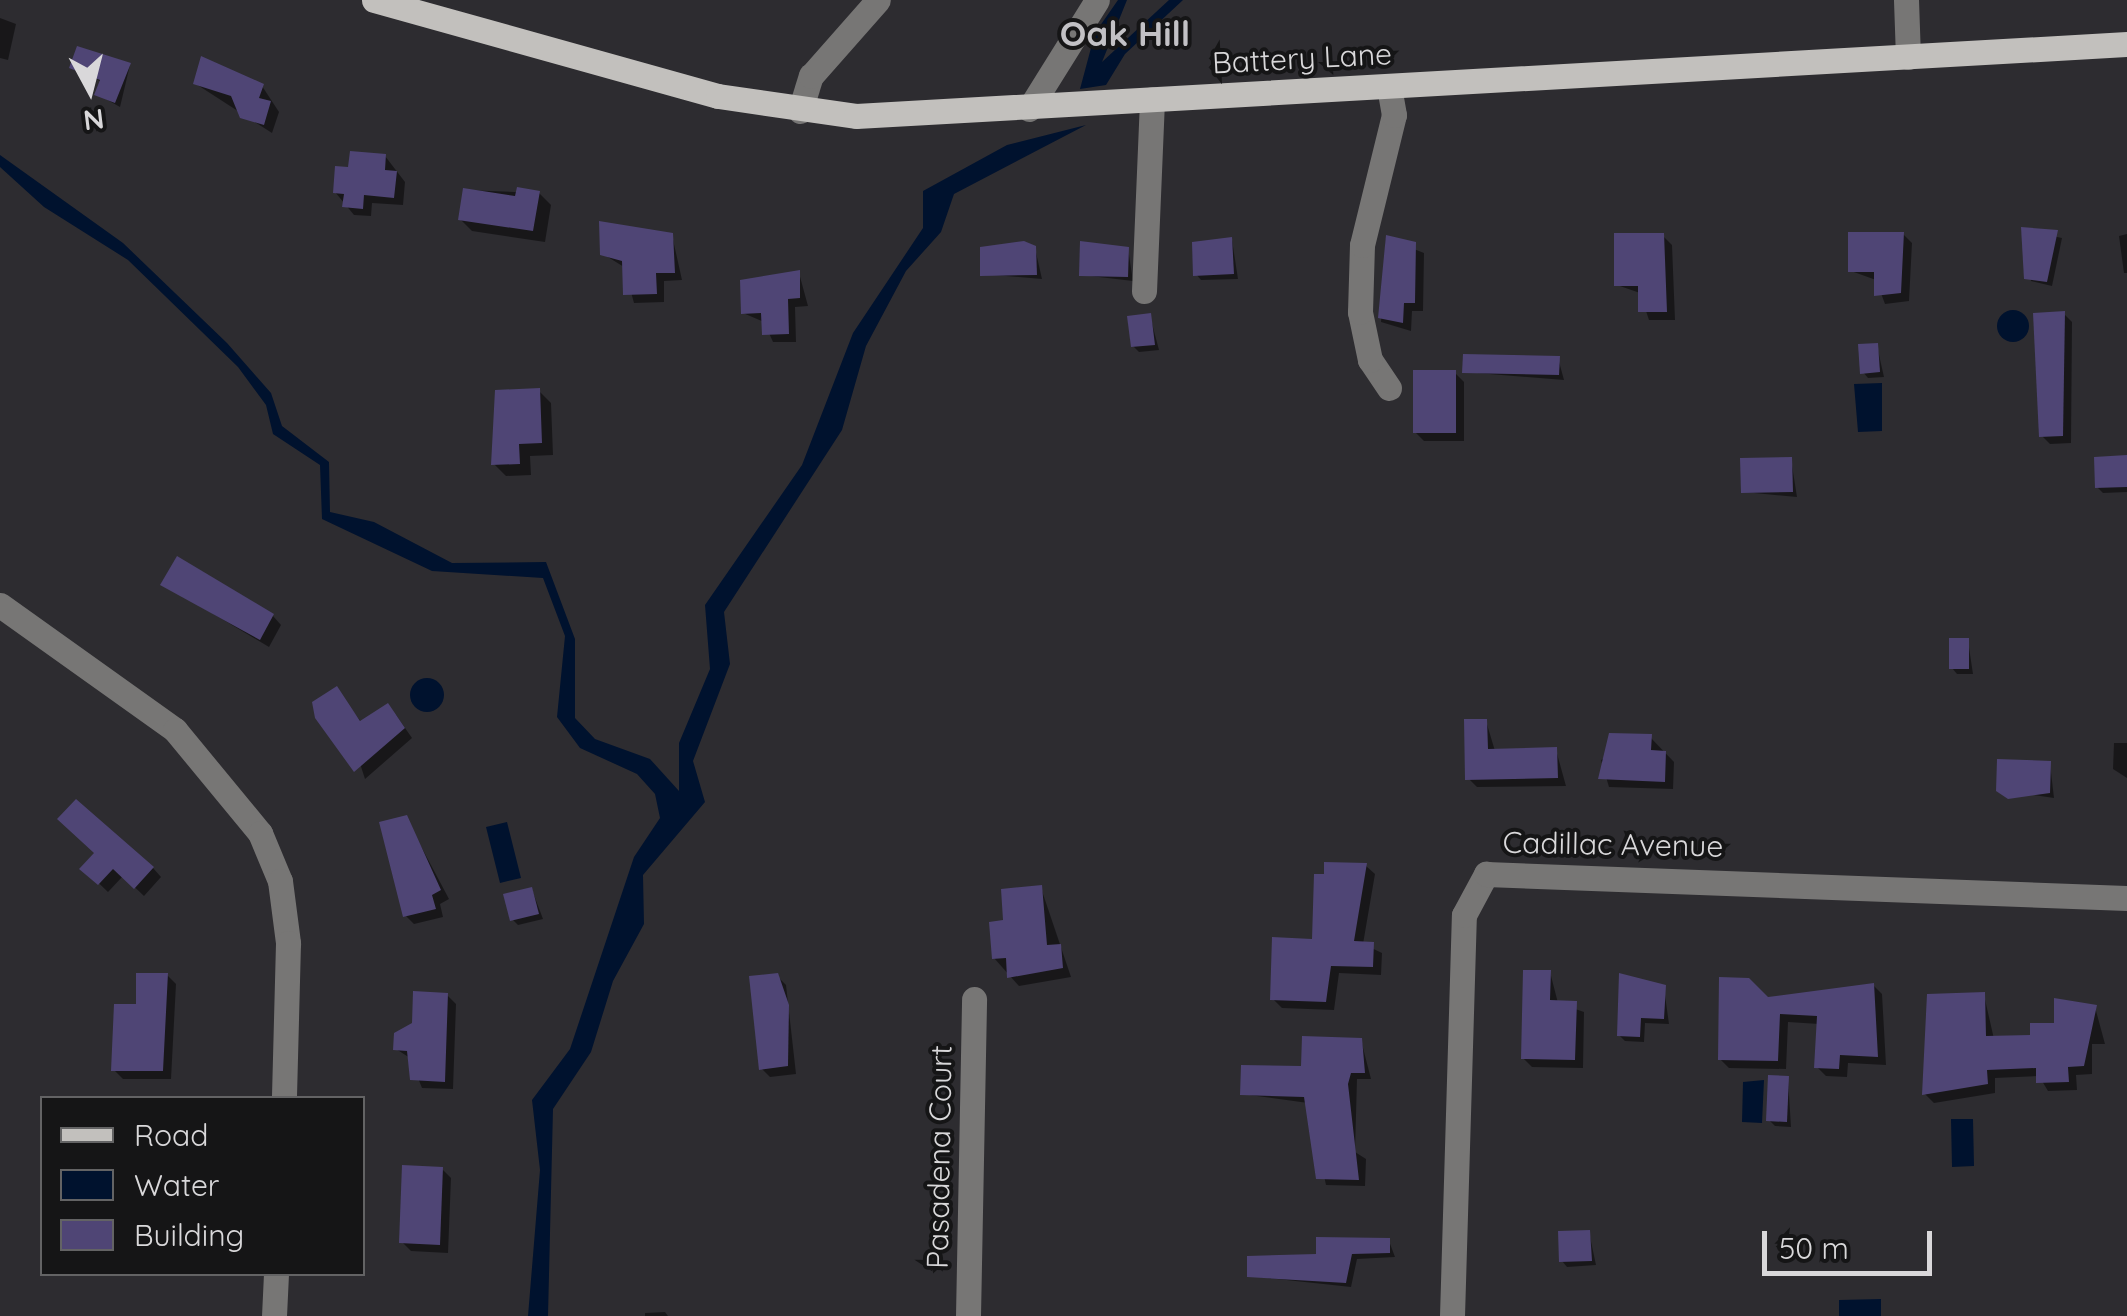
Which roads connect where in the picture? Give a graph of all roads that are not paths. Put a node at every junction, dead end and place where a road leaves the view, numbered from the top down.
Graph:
1 (374, 0) edge
2 (878, 0) edge
3 (1096, 0) edge
4 (1906, 0) edge
5 (2127, 44) edge
6 (1908, 57) junction
7 (1390, 86) junction
8 (1152, 99) junction
9 (1029, 109) junction
10 (800, 112) junction
11 (1144, 291) dead end
12 (1389, 388) dead end
13 (0, 605) edge
14 (2127, 898) edge
15 (974, 1000) dead end
16 (284, 1096) edge
17 (276, 1276) edge
18 (274, 1316) edge
19 (968, 1316) edge
20 (1452, 1316) edge

1 - 10 main road, Battery Lane
2 - 10 street
3 - 9 street
4 - 6 street
5 - 6 main road, Battery Lane
6 - 7 main road, Battery Lane
7 - 8 main road, Battery Lane
7 - 12 street
8 - 9 main road, Battery Lane
8 - 11 street
9 - 10 main road, Battery Lane
13 - 16 street
14 - 20 street, Cadillac Avenue
15 - 19 street, Pasadena Court
17 - 18 street

